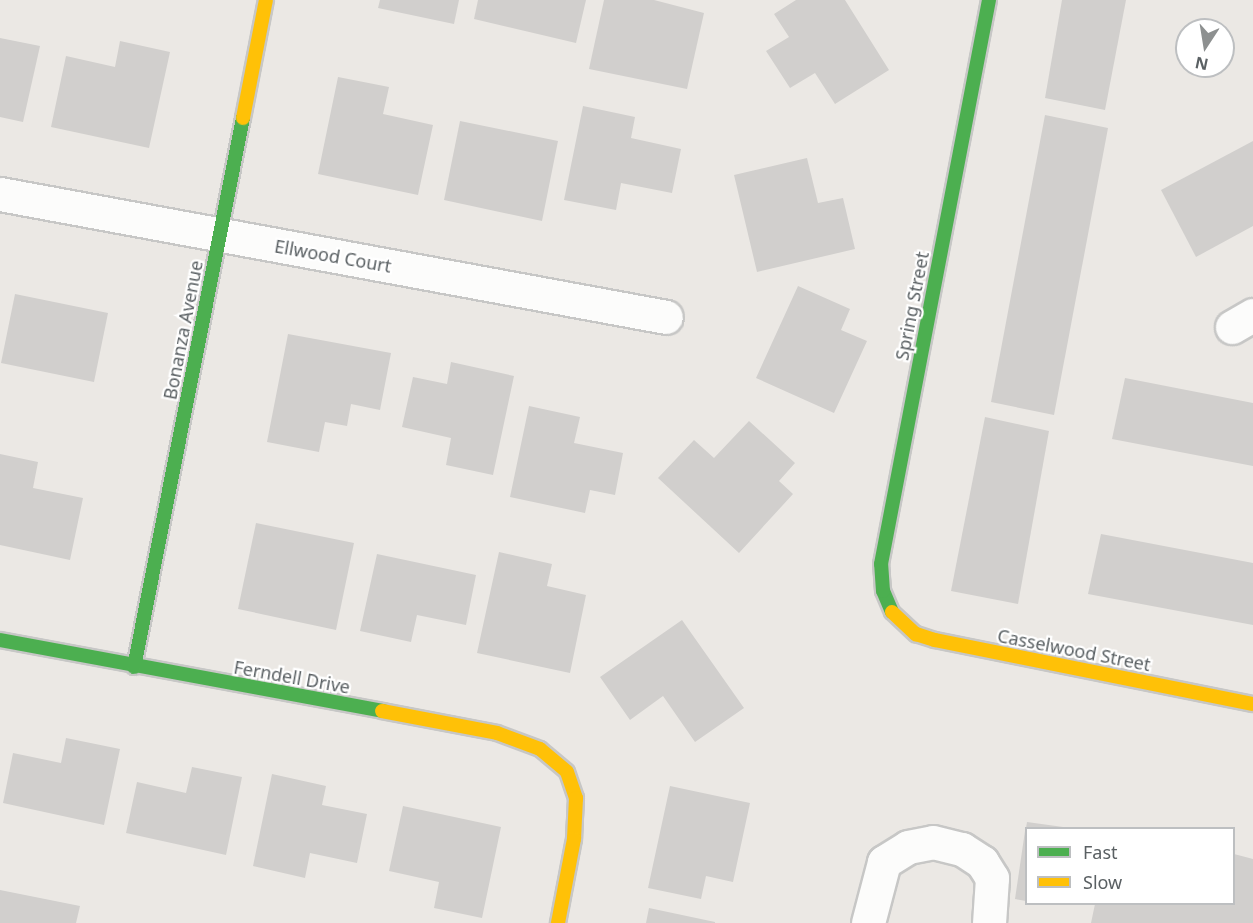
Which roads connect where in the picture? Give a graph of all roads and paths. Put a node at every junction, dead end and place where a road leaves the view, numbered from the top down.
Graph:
1 (266, 0) edge
2 (989, 0) edge
3 (0, 194) edge
4 (221, 235) junction
5 (666, 317) dead end
6 (894, 616) joint
7 (0, 640) edge
8 (134, 667) junction
9 (1253, 704) edge
10 (558, 923) edge
11 (868, 923) edge
12 (989, 923) edge

1 - 4 street, Bonanza Avenue
2 - 6 street, Spring Street
3 - 4 street, Ellwood Court
4 - 5 street, Ellwood Court
4 - 8 street, Bonanza Avenue
6 - 9 street, Casselwood Street
7 - 8 street, Ferndell Drive
8 - 10 street, Ferndell Drive
11 - 12 street

